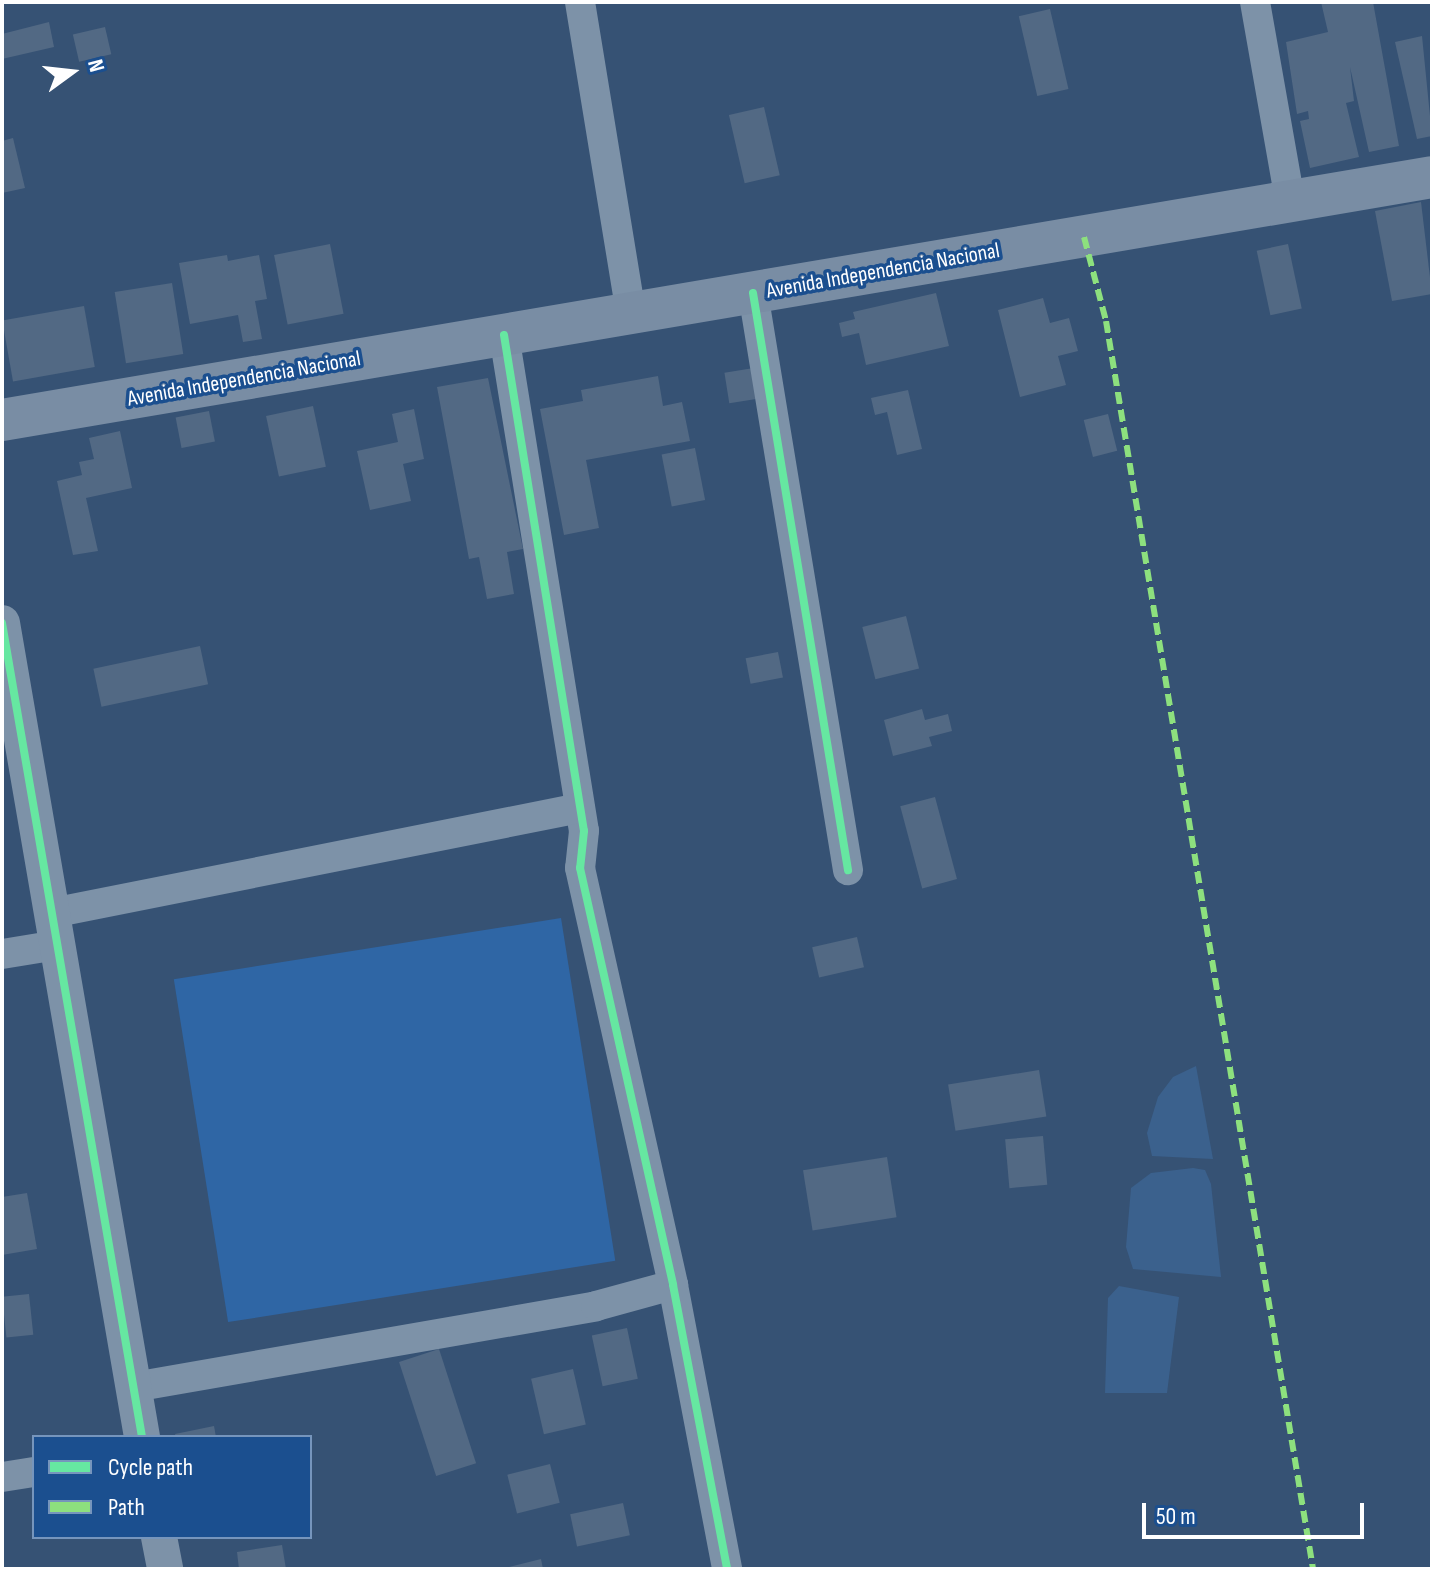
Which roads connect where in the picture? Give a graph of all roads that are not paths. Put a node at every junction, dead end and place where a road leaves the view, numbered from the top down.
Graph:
1 (580, 2) edge
2 (1255, 2) edge
3 (1432, 177) edge
4 (1290, 201) junction
5 (753, 293) junction
6 (631, 314) junction
7 (504, 335) junction
8 (2, 420) edge
9 (2, 623) edge
10 (580, 808) junction
11 (848, 870) dead end
12 (54, 929) junction
13 (2, 954) edge
14 (673, 1285) junction
15 (134, 1387) junction
16 (142, 1435) edge
17 (32, 1472) edge
18 (2, 1477) edge
19 (159, 1539) edge
20 (165, 1569) edge
21 (727, 1569) edge

1 - 6 street
2 - 4 street
3 - 4 main road, Avenida Independencia Nacional
4 - 5 main road, Avenida Independencia Nacional
5 - 6 main road, Avenida Independencia Nacional
5 - 11 street
6 - 7 main road, Avenida Independencia Nacional
7 - 8 main road, Avenida Independencia Nacional
7 - 10 street
9 - 12 street
10 - 12 street
10 - 14 street
12 - 13 street
12 - 15 street
14 - 15 street
14 - 21 street
15 - 16 street
17 - 18 street
19 - 20 street

